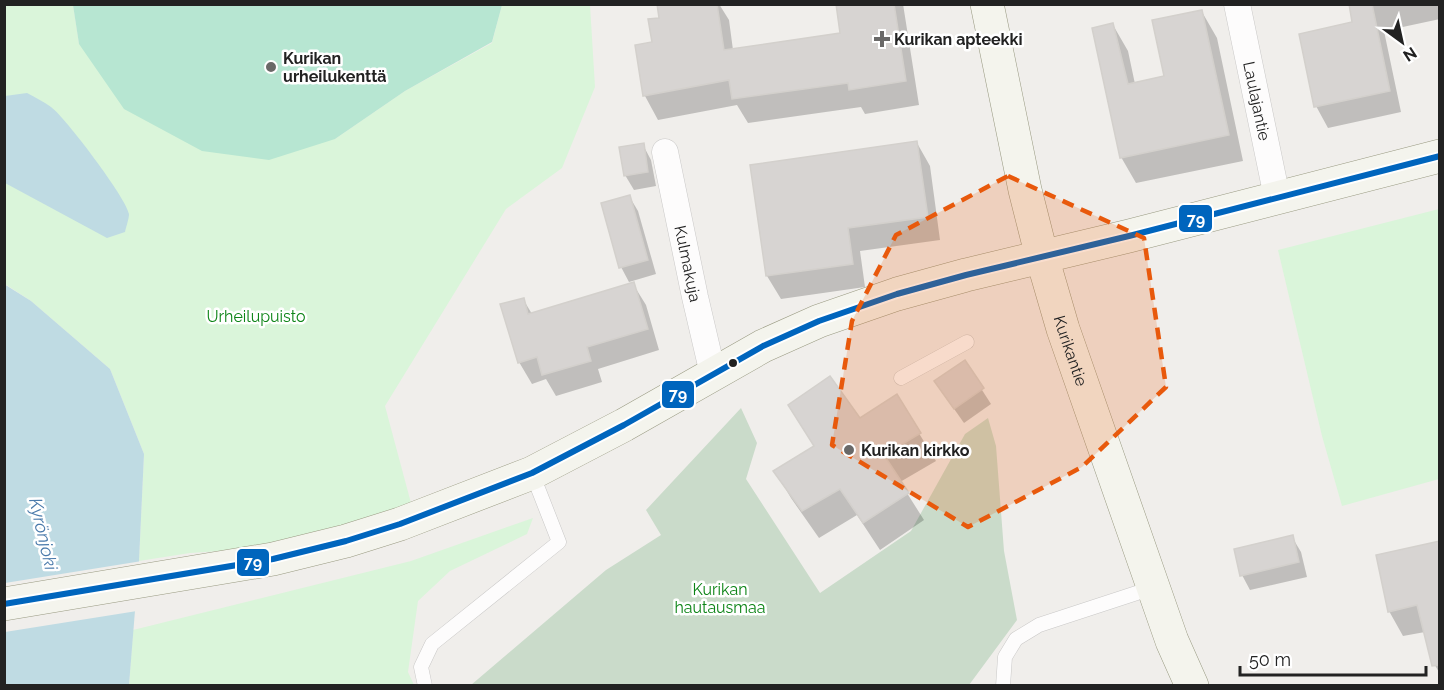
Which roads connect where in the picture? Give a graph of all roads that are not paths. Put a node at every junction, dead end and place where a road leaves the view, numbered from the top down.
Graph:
1 (987, 4) edge
2 (1237, 4) edge
3 (665, 152) dead end
4 (1440, 156) edge
5 (1276, 198) junction
6 (1042, 257) junction
7 (967, 342) dead end
8 (714, 374) junction
9 (901, 378) dead end
10 (531, 473) junction
11 (1152, 588) junction
12 (4, 604) edge
13 (425, 686) edge
14 (1003, 686) edge
15 (1192, 686) edge

1 - 6 main road, Kurikantie
2 - 5 street, Laulajantie
3 - 8 street, Kulmakuja
4 - 5 main road
5 - 6 main road
6 - 8 main road
6 - 11 main road, Kurikantie
7 - 9 lane
8 - 10 main road
10 - 12 main road
10 - 13 lane
11 - 14 lane
11 - 15 main road, Kurikantie

